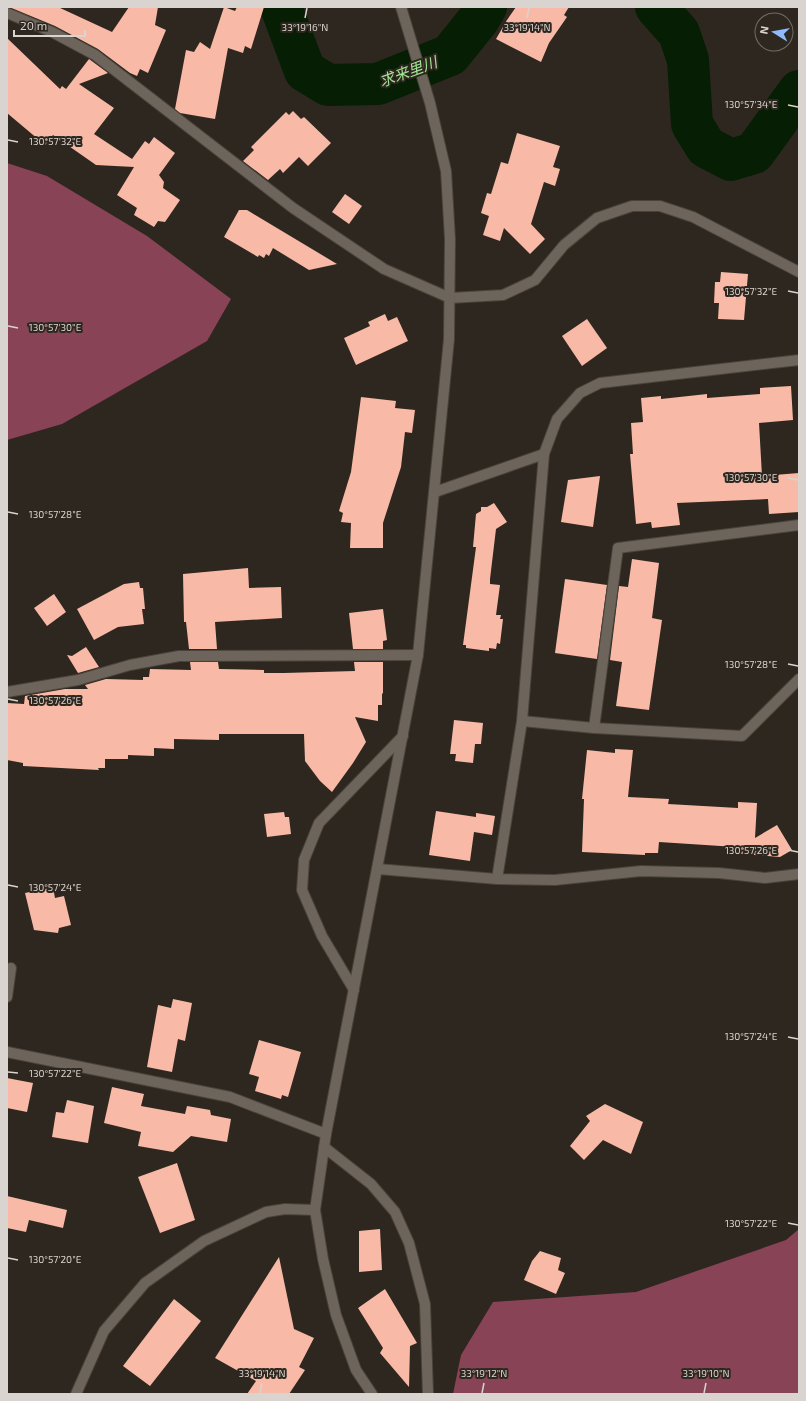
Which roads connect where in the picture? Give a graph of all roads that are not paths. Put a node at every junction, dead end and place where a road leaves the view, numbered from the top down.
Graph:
1 (401, 7) edge
2 (7, 13) edge
3 (799, 272) edge
4 (450, 298) junction
5 (799, 360) edge
6 (544, 454) junction
7 (434, 492) junction
8 (799, 525) edge
9 (418, 655) junction
10 (799, 679) edge
11 (7, 692) edge
12 (522, 721) junction
13 (594, 728) junction
14 (403, 735) junction
15 (378, 870) junction
16 (799, 874) edge
17 (497, 880) junction
18 (11, 968) dead end
19 (354, 990) junction
20 (7, 997) edge
21 (7, 1052) edge
22 (326, 1134) junction
23 (324, 1147) junction
24 (315, 1210) junction
25 (76, 1394) edge
26 (372, 1394) edge
27 (428, 1394) edge

1 - 4 street
2 - 4 street
3 - 4 street
4 - 7 street
5 - 6 street
6 - 7 street
6 - 12 street
7 - 9 street
8 - 13 street
9 - 11 street
9 - 14 street
10 - 13 street
12 - 13 street
12 - 17 street
14 - 15 street
14 - 19 street
15 - 17 street
15 - 19 street
16 - 17 street
18 - 20 street
19 - 22 street
21 - 22 street
22 - 23 street
23 - 24 street
23 - 27 street
24 - 25 street
24 - 26 street

